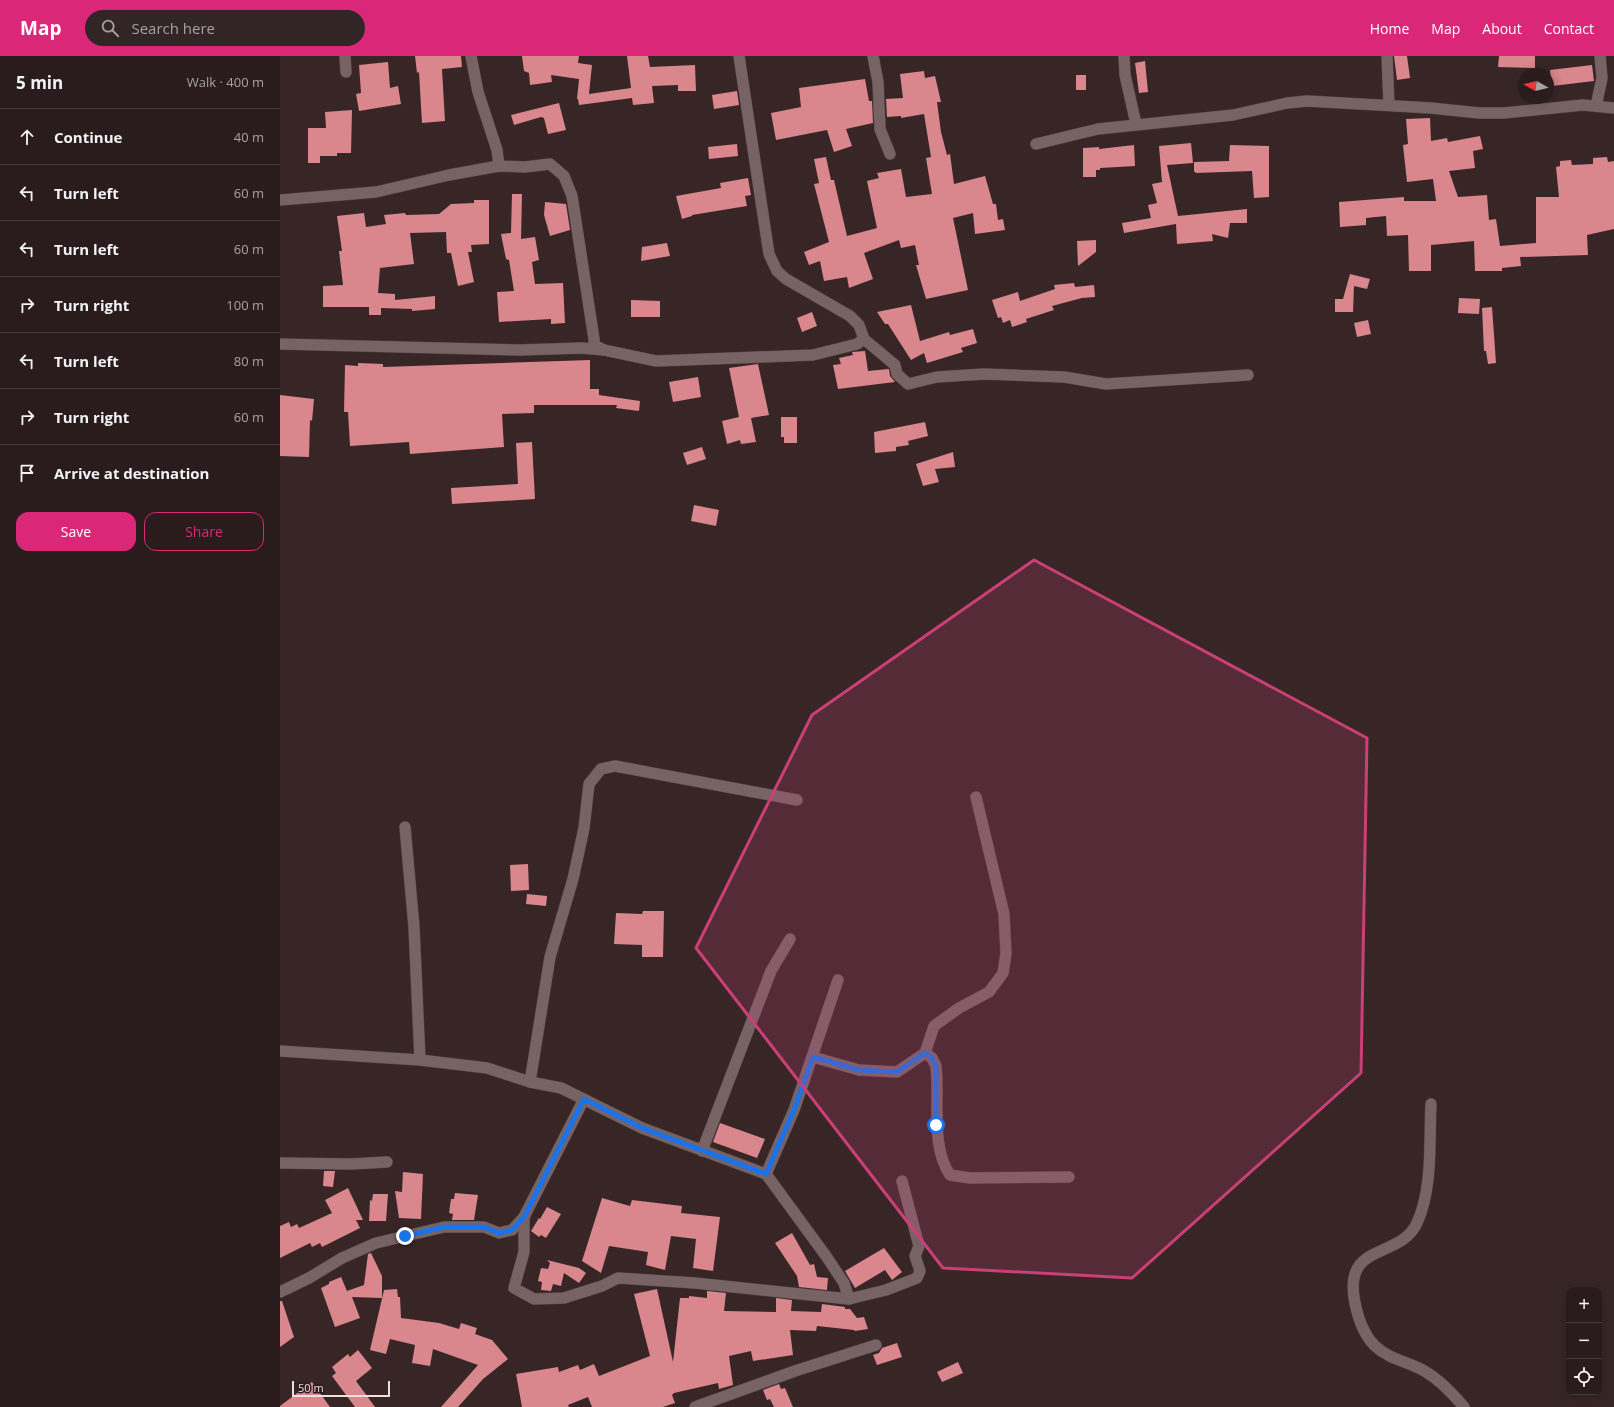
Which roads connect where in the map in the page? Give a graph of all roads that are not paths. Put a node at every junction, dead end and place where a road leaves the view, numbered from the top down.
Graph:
1 (345, 56) edge
2 (471, 56) edge
3 (739, 56) edge
4 (873, 56) edge
5 (1124, 56) edge
6 (1386, 56) edge
7 (1600, 56) edge
8 (346, 72) dead end
9 (1389, 105) junction
10 (1596, 106) junction
11 (1614, 108) edge
12 (1136, 124) junction
13 (1036, 144) dead end
14 (890, 154) dead end
15 (498, 166) junction
16 (280, 200) edge
17 (864, 339) junction
18 (280, 344) edge
19 (604, 350) junction
20 (1248, 375) dead end
21 (976, 797) dead end
22 (797, 800) dead end
23 (405, 827) dead end
24 (790, 939) dead end
25 (838, 980) dead end
26 (280, 1051) edge
27 (925, 1053) junction
28 (813, 1057) junction
29 (420, 1060) junction
30 (530, 1082) junction
31 (584, 1099) junction
32 (1431, 1104) dead end
33 (702, 1151) junction
34 (387, 1162) dead end
35 (280, 1163) edge
36 (766, 1174) junction
37 (1069, 1177) dead end
38 (902, 1181) dead end
39 (524, 1217) junction
40 (280, 1292) edge
41 (849, 1299) junction
42 (876, 1345) dead end
43 (695, 1407) edge
44 (1464, 1407) edge

1 - 8 street
2 - 15 street
3 - 17 street
4 - 14 street
5 - 12 street
6 - 9 street
7 - 10 street
9 - 10 street
9 - 12 street
10 - 11 street
12 - 13 street
15 - 16 street
15 - 19 street
17 - 19 street
17 - 20 street
18 - 19 street
21 - 27 street
22 - 30 street
23 - 29 street
24 - 33 street
25 - 28 street
26 - 29 street
27 - 28 street
27 - 37 street
28 - 36 street
29 - 30 street
30 - 31 street
31 - 33 street
31 - 39 street
32 - 44 street
33 - 36 street
34 - 35 street
36 - 41 street
38 - 41 street
39 - 40 street
39 - 41 street
42 - 43 street

